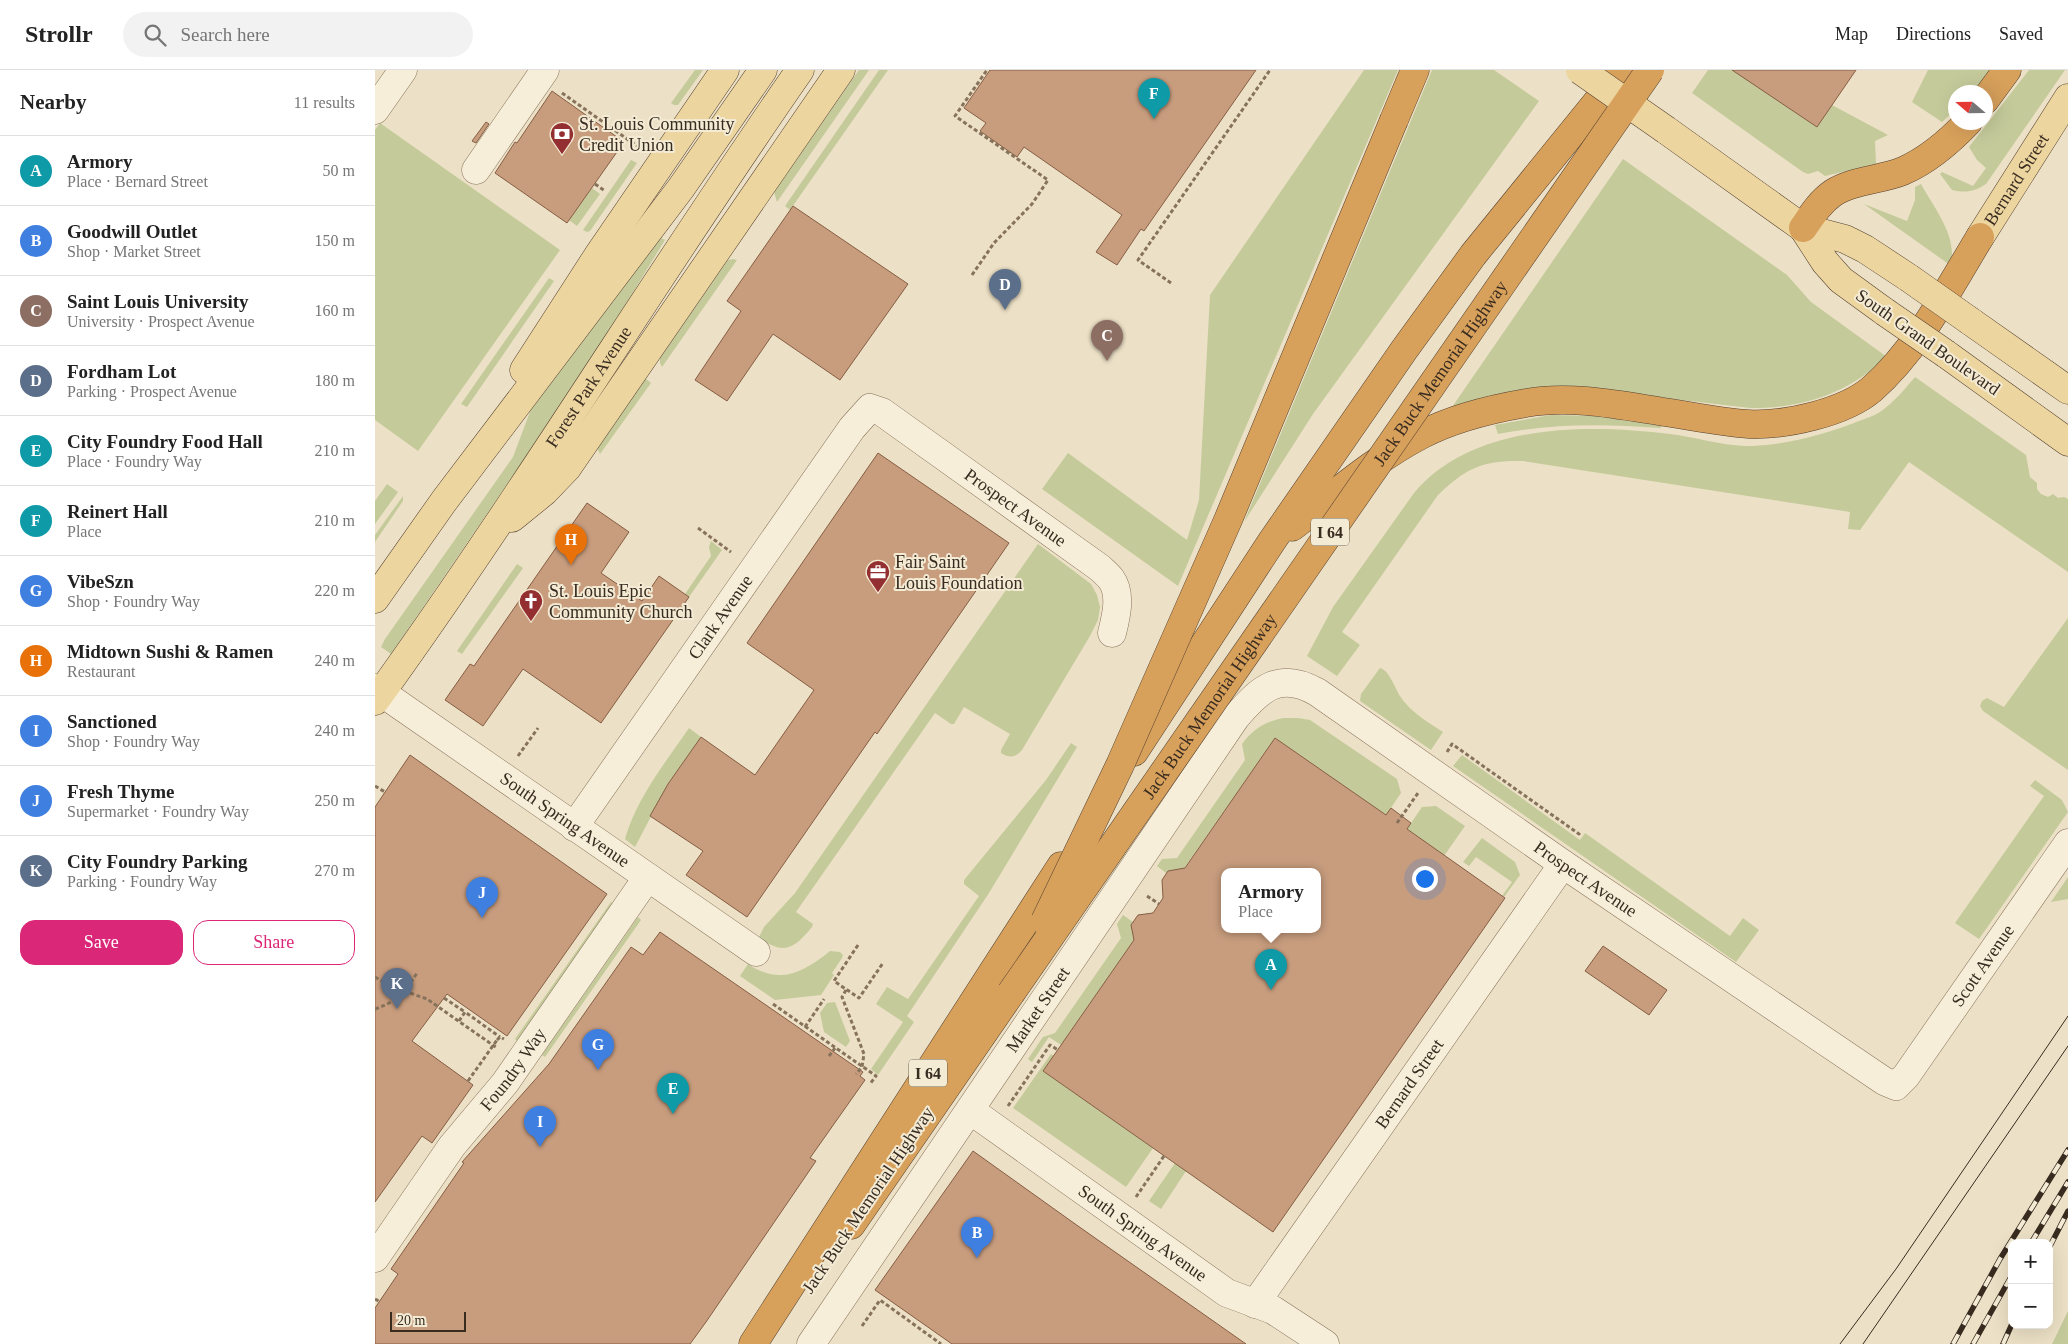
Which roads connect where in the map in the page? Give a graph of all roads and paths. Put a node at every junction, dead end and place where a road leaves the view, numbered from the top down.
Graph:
1 (403, 70) edge
2 (725, 70) edge
3 (763, 70) edge
4 (800, 70) edge
5 (841, 70) edge
6 (987, 70) edge
7 (1270, 70) edge
8 (1415, 70) edge
9 (1580, 70) edge
10 (1623, 70) edge
11 (1650, 70) edge
12 (2007, 70) edge
13 (552, 80) edge
14 (1993, 89) edge
15 (2068, 98) edge
16 (375, 110) edge
17 (1961, 130) edge
18 (637, 146) dead end
19 (475, 170) dead end
20 (595, 184) dead end
21 (605, 191) dead end
22 (1803, 228) junction
23 (1980, 237) joint
24 (972, 275) dead end
25 (1171, 283) dead end
26 (2068, 390) edge
27 (870, 408) joint
28 (2068, 442) edge
29 (444, 501) junction
30 (698, 528) dead end
31 (492, 532) junction
32 (1272, 541) junction
33 (731, 552) dead end
34 (375, 599) edge
35 (1112, 634) dead end
36 (1273, 683) joint
37 (377, 693) edge
38 (539, 728) dead end
39 (521, 753) dead end
40 (1442, 758) dead end
41 (375, 786) edge
42 (1419, 791) dead end
43 (385, 792) dead end
44 (1397, 822) dead end
45 (574, 827) junction
46 (1581, 831) dead end
47 (2068, 844) edge
48 (1563, 864) junction
49 (647, 878) junction
50 (1151, 899) dead end
51 (1159, 904) dead end
52 (858, 945) dead end
53 (756, 952) dead end
54 (883, 963) dead end
55 (417, 973) dead end
56 (375, 977) edge
57 (846, 990) junction
58 (405, 991) junction
59 (1011, 993) junction
60 (445, 998) dead end
61 (824, 999) dead end
62 (773, 1004) dead end
63 (375, 1009) edge
64 (465, 1012) junction
65 (459, 1021) junction
66 (805, 1027) junction
67 (835, 1048) junction
68 (1058, 1050) dead end
69 (512, 1054) junction
70 (829, 1056) dead end
71 (862, 1067) junction
72 (856, 1074) dead end
73 (468, 1081) dead end
74 (870, 1084) dead end
75 (1896, 1086) joint
76 (969, 1110) junction
77 (1004, 1112) dead end
78 (1164, 1156) dead end
79 (1132, 1203) dead end
80 (375, 1258) edge
81 (375, 1298) edge
82 (379, 1301) dead end
83 (1255, 1304) junction
84 (862, 1326) dead end
85 (753, 1344) edge
86 (769, 1344) edge
87 (811, 1344) edge
88 (941, 1344) edge
89 (1325, 1344) edge

1 - 16 street
2 - 29 main road
3 - 29 main road
4 - 31 main road, Forest Park Avenue
5 - 31 main road
6 - 24 path
7 - 25 path
8 - 59 highway, bridge
9 - 22 main road, South Grand Boulevard, bridge
10 - 32 highway, Jack Buck Memorial Highway / I 64
11 - 59 highway, Jack Buck Memorial Highway / I 64, bridge
12 - 14 highway
13 - 18 path
13 - 19 street
15 - 23 main road, Bernard Street
17 - 22 highway
20 - 21 path
22 - 26 main road, South Grand Boulevard, bridge
22 - 28 main road, South Grand Boulevard, bridge
23 - 32 highway
27 - 35 street, Prospect Avenue
27 - 45 street, Clark Avenue
29 - 34 main road
30 - 33 path
31 - 37 main road, Forest Park Avenue
32 - 85 highway, Jack Buck Memorial Highway / I 64
36 - 48 street, Prospect Avenue
36 - 76 street, Market Street
37 - 45 street, South Spring Avenue
38 - 39 path
40 - 46 path
41 - 43 path
42 - 44 path
45 - 49 street, South Spring Avenue
47 - 75 street, Scott Avenue
48 - 75 street, Prospect Avenue
48 - 83 street, Bernard Street
49 - 53 street, South Spring Avenue
49 - 69 street, Foundry Way
50 - 51 path
52 - 57 path
54 - 57 path
55 - 58 path
56 - 58 path
57 - 71 path
58 - 63 path
58 - 65 path
59 - 86 highway, Jack Buck Memorial Highway / I 64
60 - 64 path
61 - 66 path
62 - 66 path
64 - 65 path
64 - 73 path, bridge
65 - 69 path
66 - 67 path
67 - 70 path
67 - 71 path
68 - 77 path
69 - 80 street, Foundry Way
71 - 72 path
71 - 74 path
76 - 83 street, South Spring Avenue
76 - 87 street, Market Street
78 - 79 path
81 - 82 path
83 - 89 street, South Spring Avenue
84 - 88 path

